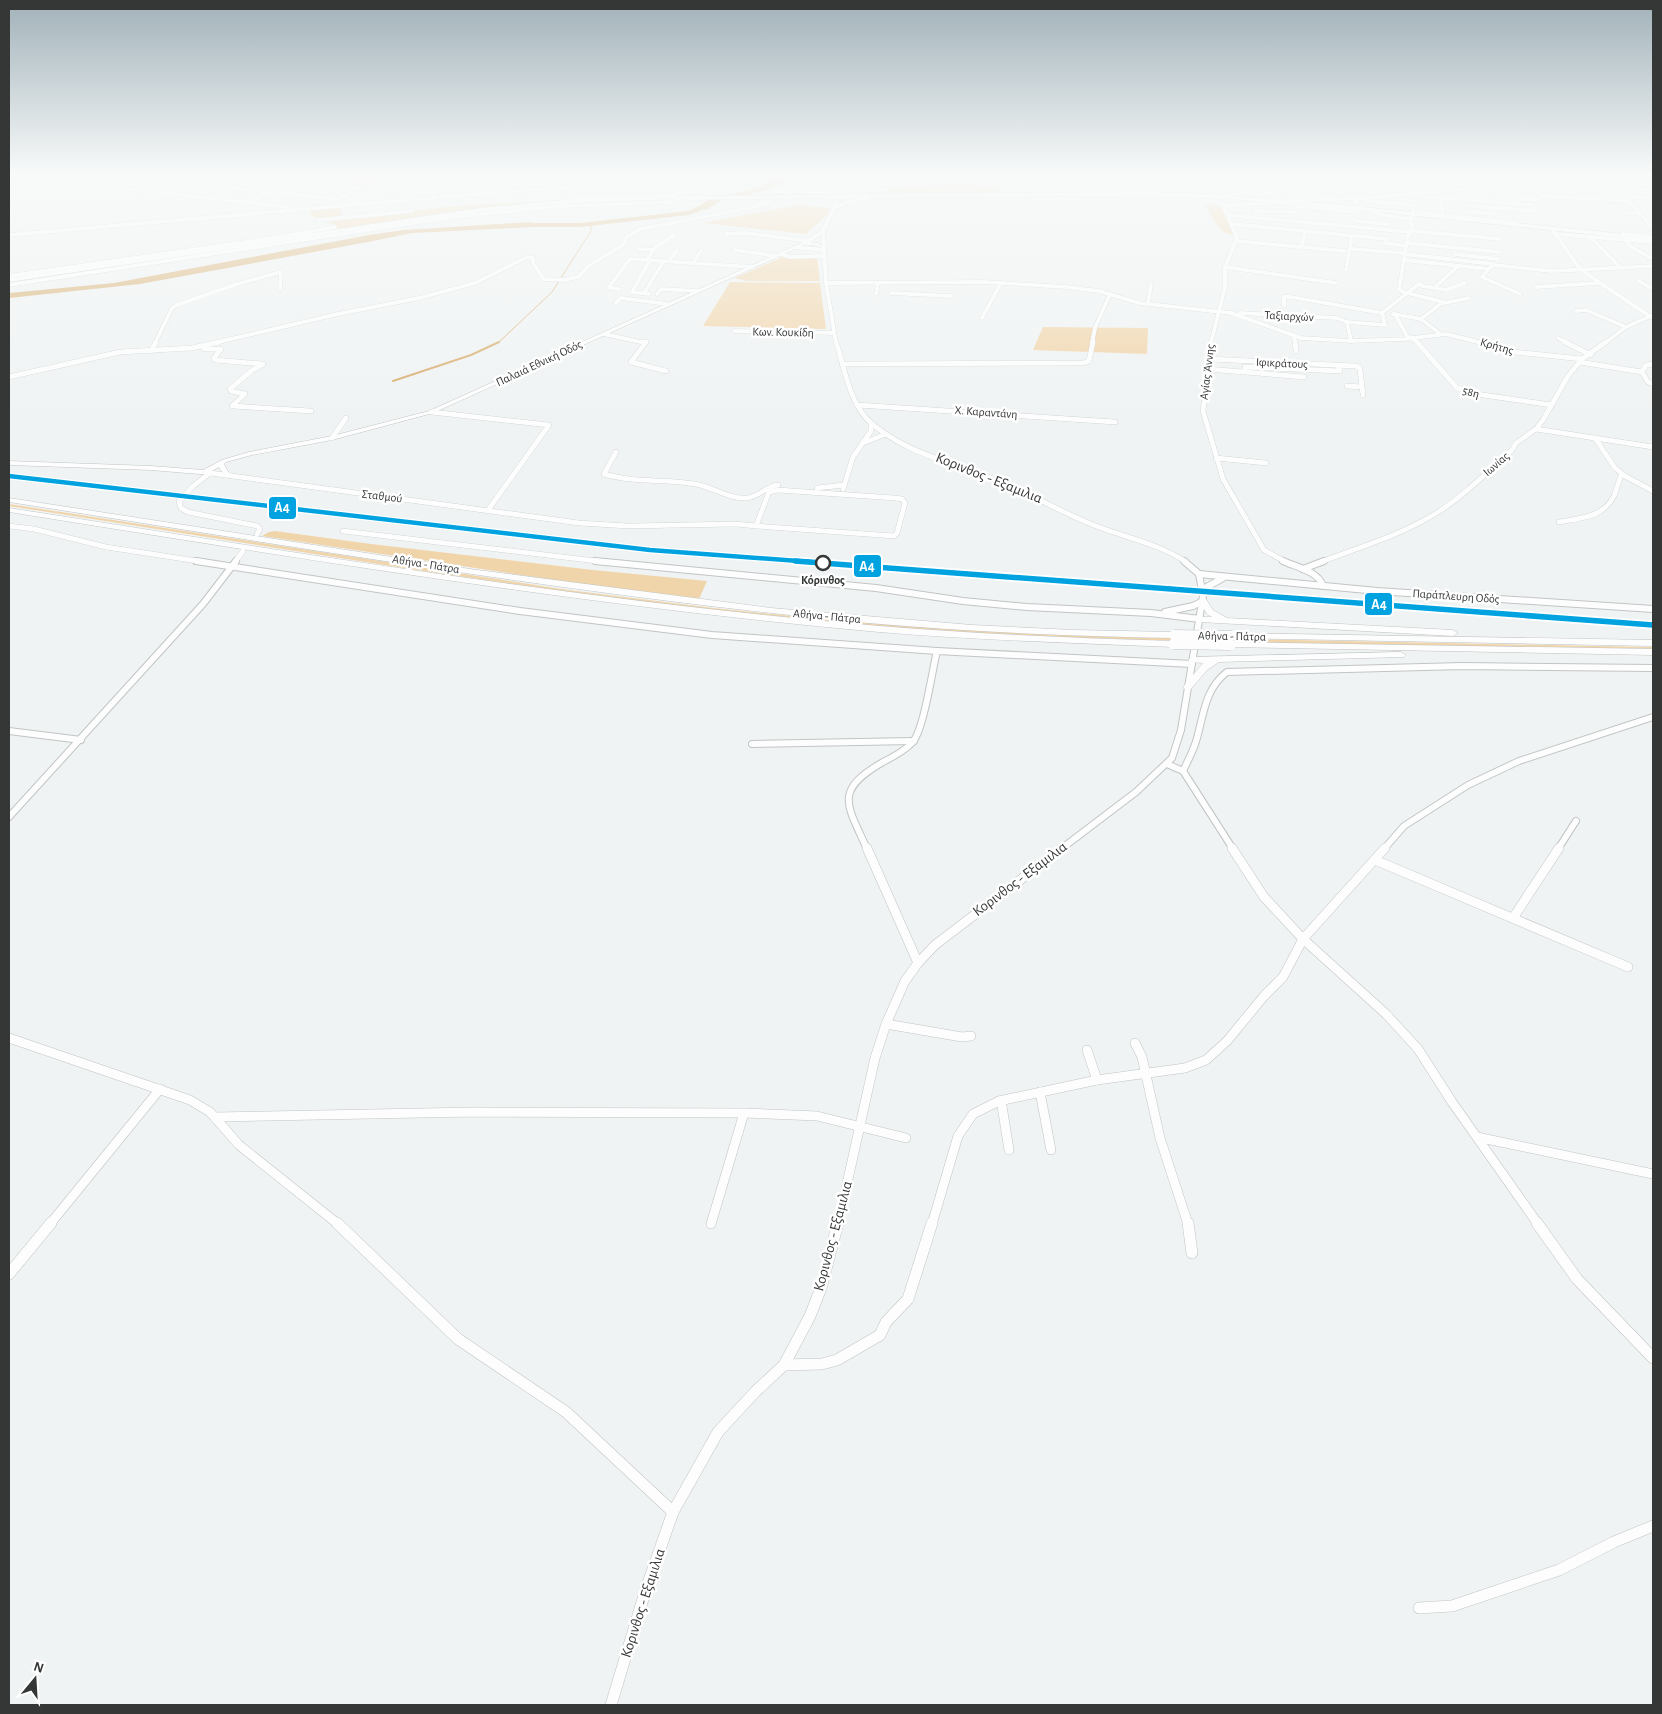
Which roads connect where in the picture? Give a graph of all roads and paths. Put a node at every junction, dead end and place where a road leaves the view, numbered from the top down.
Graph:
1 (170, 255) edge
2 (174, 255) edge
3 (192, 255) edge
4 (607, 255) edge
5 (651, 255) edge
6 (674, 255) edge
7 (698, 255) edge
8 (775, 255) edge
9 (793, 255) edge
10 (824, 255) edge
11 (1230, 255) edge
12 (1350, 255) edge
13 (1404, 255) edge
14 (1444, 255) edge
15 (1464, 255) edge
16 (1570, 255) edge
17 (1608, 255) edge
18 (783, 256) junction
19 (1498, 259) dead end
20 (648, 260) junction
21 (1403, 260) junction
22 (664, 261) junction
23 (669, 262) junction
24 (693, 263) junction
25 (1493, 264) junction
26 (1458, 266) junction
27 (1653, 266) edge
28 (752, 267) junction
29 (1225, 267) junction
30 (1621, 268) junction
31 (1489, 269) junction
32 (1346, 270) dead end
33 (1581, 270) junction
34 (9, 278) edge
35 (1639, 281) dead end
36 (894, 282) junction
37 (826, 283) junction
38 (878, 283) junction
39 (1001, 283) junction
40 (1336, 283) dead end
41 (1465, 283) dead end
42 (1599, 283) junction
43 (1151, 284) dead end
44 (9, 285) edge
45 (1066, 287) junction
46 (1536, 287) dead end
47 (1434, 288) junction
48 (280, 289) dead end
49 (619, 289) dead end
50 (1653, 289) edge
51 (697, 291) junction
52 (1406, 292) junction
53 (891, 293) junction
54 (657, 294) dead end
55 (876, 294) dead end
56 (1064, 294) dead end
57 (1110, 294) junction
58 (1520, 294) dead end
59 (951, 296) dead end
60 (1469, 298) dead end
61 (890, 300) dead end
62 (616, 303) dead end
63 (1444, 303) junction
64 (667, 304) junction
65 (1148, 304) junction
66 (1284, 306) dead end
67 (1218, 311) junction
68 (1576, 311) dead end
69 (1382, 312) junction
70 (1231, 313) junction
71 (1395, 314) junction
72 (1652, 316) edge
73 (982, 318) dead end
74 (1421, 318) junction
75 (1347, 322) junction
76 (1626, 327) junction
77 (734, 331) dead end
78 (833, 333) junction
79 (1439, 333) junction
80 (604, 334) junction
81 (1294, 336) junction
82 (1412, 338) junction
83 (1558, 338) dead end
84 (1351, 341) junction
85 (192, 348) junction
86 (151, 352) junction
87 (1296, 352) dead end
88 (1591, 355) junction
89 (1209, 359) junction
90 (1581, 361) junction
91 (1277, 362) junction
92 (842, 364) junction
93 (1653, 364) edge
94 (1338, 365) junction
95 (1278, 368) junction
96 (1207, 369) junction
97 (1245, 369) dead end
98 (666, 371) dead end
99 (1642, 372) junction
100 (9, 377) edge
101 (1304, 377) dead end
102 (1653, 384) edge
103 (1347, 386) dead end
104 (1362, 387) junction
105 (1363, 396) dead end
106 (857, 405) junction
107 (1552, 405) junction
108 (311, 412) dead end
109 (431, 412) junction
110 (346, 418) dead end
111 (1115, 422) dead end
112 (871, 423) junction
113 (1536, 428) junction
114 (887, 435) junction
115 (332, 438) junction
116 (1595, 438) junction
117 (860, 446) junction
118 (1653, 447) edge
119 (616, 452) dead end
120 (1216, 458) junction
121 (9, 463) edge
122 (223, 463) junction
123 (1266, 463) dead end
124 (185, 470) junction
125 (208, 473) junction
126 (1622, 474) junction
127 (230, 476) junction
128 (194, 483) junction
129 (844, 485) junction
130 (1653, 491) edge
131 (842, 494) junction
132 (9, 500) edge
133 (9, 510) edge
134 (488, 510) junction
135 (1559, 522) dead end
136 (9, 526) edge
137 (756, 526) junction
138 (343, 531) dead end
139 (256, 534) dead end
140 (242, 551) dead end
141 (231, 566) junction
142 (1306, 570) junction
143 (1199, 574) junction
144 (1227, 577) junction
145 (1313, 585) junction
146 (1323, 586) junction
147 (1203, 589) junction
148 (1203, 601) junction
149 (1653, 609) edge
150 (1150, 613) junction
151 (1200, 619) junction
152 (1232, 620) junction
153 (1173, 640) junction
154 (1232, 641) junction
155 (1558, 642) junction
156 (1653, 644) edge
157 (1493, 650) junction
158 (937, 651) junction
159 (1653, 652) edge
160 (1219, 660) junction
161 (1192, 662) junction
162 (1653, 668) edge
163 (1188, 687) junction
164 (1653, 717) edge
165 (9, 730) edge
166 (81, 740) junction
167 (914, 741) junction
168 (752, 744) dead end
169 (1167, 764) junction
170 (1183, 771) junction
171 (9, 817) edge
172 (1576, 822) dead end
173 (1375, 860) junction
174 (1513, 918) junction
175 (1303, 939) junction
176 (918, 963) junction
177 (1628, 967) dead end
178 (886, 1024) junction
179 (971, 1036) dead end
180 (9, 1038) edge
181 (1135, 1043) dead end
182 (1087, 1050) dead end
183 (1147, 1075) junction
184 (1098, 1080) junction
185 (160, 1090) junction
186 (1040, 1092) junction
187 (999, 1101) junction
188 (744, 1113) junction
189 (215, 1117) junction
190 (859, 1126) junction
191 (1477, 1137) junction
192 (906, 1138) dead end
193 (1009, 1150) dead end
194 (1052, 1150) dead end
195 (1653, 1174) edge
196 (711, 1224) dead end
197 (1192, 1253) dead end
198 (9, 1274) edge
199 (1653, 1358) edge
200 (784, 1365) junction
201 (673, 1512) junction
202 (1653, 1526) edge
203 (1419, 1608) dead end
204 (611, 1705) edge

1 - 34 street
2 - 34 highway, bridge
3 - 44 street
4 - 85 street
5 - 20 street
6 - 23 street
7 - 24 street
8 - 18 street
9 - 18 street
10 - 37 street, Κορινθος - Εξαμιλια
11 - 29 street, Αγίας Άννης
12 - 32 street
13 - 21 street
14 - 25 street
15 - 19 street
16 - 33 street
17 - 30 street
18 - 28 main road, Παλαιά Εθνική Οδός
20 - 22 street
20 - 22 street
20 - 49 street
21 - 26 street
21 - 52 street
22 - 23 street
23 - 24 street
24 - 28 street
25 - 31 street
25 - 33 street
26 - 31 street
26 - 47 street
27 - 30 street
28 - 51 main road, Παλαιά Εθνική Οδός
29 - 40 street
29 - 67 street, Αγίας Άννης
30 - 33 street
31 - 58 street
33 - 42 street
35 - 50 street
36 - 38 street
36 - 39 street
36 - 53 street
37 - 38 street
37 - 78 street, Κορινθος - Εξαμιλια
38 - 55 street
39 - 45 street
39 - 73 street
41 - 47 street
42 - 46 street
42 - 72 street
43 - 65 street
45 - 56 street
45 - 57 street
47 - 52 street
48 - 86 street
51 - 54 street
51 - 64 main road, Παλαιά Εθνική Οδός
52 - 63 street
52 - 69 street
53 - 59 street
53 - 61 street
57 - 65 street
57 - 92 street
60 - 63 street
62 - 64 street
63 - 74 street
64 - 80 main road, Παλαιά Εθνική Οδός
65 - 67 street
66 - 69 street
67 - 70 street
67 - 89 street, Αγίας Άννης
68 - 76 street
69 - 71 street
69 - 75 street, Ταξιαρχών
70 - 75 street, Ταξιαρχών
70 - 81 street, Κρήτης
71 - 74 street
71 - 82 street, 58η
72 - 76 street
74 - 79 street
75 - 84 street
76 - 88 street
77 - 78 street, Κων. Κουκίδη
78 - 92 street, Κορινθος - Εξαμιλια
79 - 82 street, Κρήτης
79 - 90 street, Κρήτης
80 - 98 street
80 - 109 main road, Παλαιά Εθνική Οδός
81 - 84 street, Κρήτης
81 - 87 street
82 - 84 street, Κρήτης
82 - 107 street, 58η
83 - 88 street
85 - 86 street
85 - 108 street
86 - 100 street
88 - 90 street
89 - 91 street, Ιφικράτους
89 - 96 street, Αγίας Άννης
90 - 99 street, Κρήτης
90 - 107 street, Ιωνίας
91 - 94 street, Ιφικράτους
91 - 95 street
92 - 106 street, Κορινθος - Εξαμιλια
93 - 99 street
94 - 95 street
94 - 104 street, Ιφικράτους
95 - 97 street
96 - 101 street
96 - 120 street, Αγίας Άννης
99 - 102 street
103 - 104 street
104 - 105 street
106 - 111 street, Χ. Καραντάνη
106 - 112 street, Κορινθος - Εξαμιλια
107 - 113 street, Ιωνίας
109 - 115 main road, Παλαιά Εθνική Οδός
109 - 134 street
110 - 115 street
112 - 114 street, Κορινθος - Εξαμιλια
112 - 117 street
113 - 116 street
113 - 142 street, Ιωνίας
114 - 117 street
114 - 143 street, Κορινθος - Εξαμιλια
115 - 122 main road, Παλαιά Εθνική Οδός
116 - 118 street
116 - 126 street
117 - 129 street
119 - 129 street
120 - 123 street
120 - 142 street, Αγίας Άννης
121 - 124 main road, Σταθμού
122 - 124 main road
122 - 125 main road, Παλαιά Εθνική Οδός
122 - 127 main road
124 - 125 main road, Σταθμού
124 - 128 main road
125 - 127 street, Σταθμού
125 - 128 street
126 - 130 street
126 - 135 street
127 - 134 street, Σταθμού
128 - 139 street
129 - 131 street
131 - 137 street
131 - 137 street, Σταθμού
132 - 153 highway, Αθήνα - Πάτρα
133 - 153 highway, Αθήνα - Πάτρα
134 - 137 street, Σταθμού
136 - 141 street
138 - 150 street
140 - 141 street
141 - 158 street
141 - 166 street
142 - 145 street
142 - 146 street, Αγίας Άννης
143 - 144 street, Παράπλευρη Οδός
143 - 147 street, Κορινθος - Εξαμιλια
144 - 145 street, Παράπλευρη Οδός
144 - 147 street
145 - 146 street, Παράπλευρη Οδός
146 - 149 street, Παράπλευρη Οδός
147 - 148 street, Κορινθος - Εξαμιλια
148 - 150 street
148 - 151 street, Κορινθος - Εξαμιλια
148 - 152 highway
150 - 151 street
151 - 152 highway
151 - 161 street, Κορινθος - Εξαμιλια
152 - 155 highway
153 - 154 highway, Αθήνα - Πάτρα, bridge
154 - 155 highway, Αθήνα - Πάτρα
154 - 157 highway, Αθήνα - Πάτρα
155 - 156 highway, Αθήνα - Πάτρα
157 - 159 highway, Αθήνα - Πάτρα
157 - 160 highway
158 - 161 street
158 - 167 street
160 - 161 highway
160 - 163 highway
161 - 163 street, Κορινθος - Εξαμιλια
162 - 170 street
163 - 169 street, Κορινθος - Εξαμιλια
164 - 173 street
165 - 166 street
166 - 171 street
167 - 168 street
167 - 176 street
169 - 170 street
169 - 176 street, Κορινθος - Εξαμιλια
170 - 175 street
172 - 174 street
173 - 174 street
173 - 175 street
174 - 177 street
175 - 183 street
175 - 191 street
176 - 178 street, Κορινθος - Εξαμιλια
178 - 179 street
178 - 190 street, Κορινθος - Εξαμιλια
180 - 185 street
181 - 183 street
182 - 184 street
183 - 184 street
183 - 197 street
184 - 186 street
185 - 189 street
185 - 198 street
186 - 187 street
186 - 194 street
187 - 193 street
187 - 200 street
188 - 189 street
188 - 190 street
188 - 196 street
189 - 201 street
190 - 192 street
190 - 200 street, Κορινθος - Εξαμιλια
191 - 195 street
191 - 199 street
200 - 201 street, Κορινθος - Εξαμιλια
201 - 204 street, Κορινθος - Εξαμιλια
202 - 203 street

